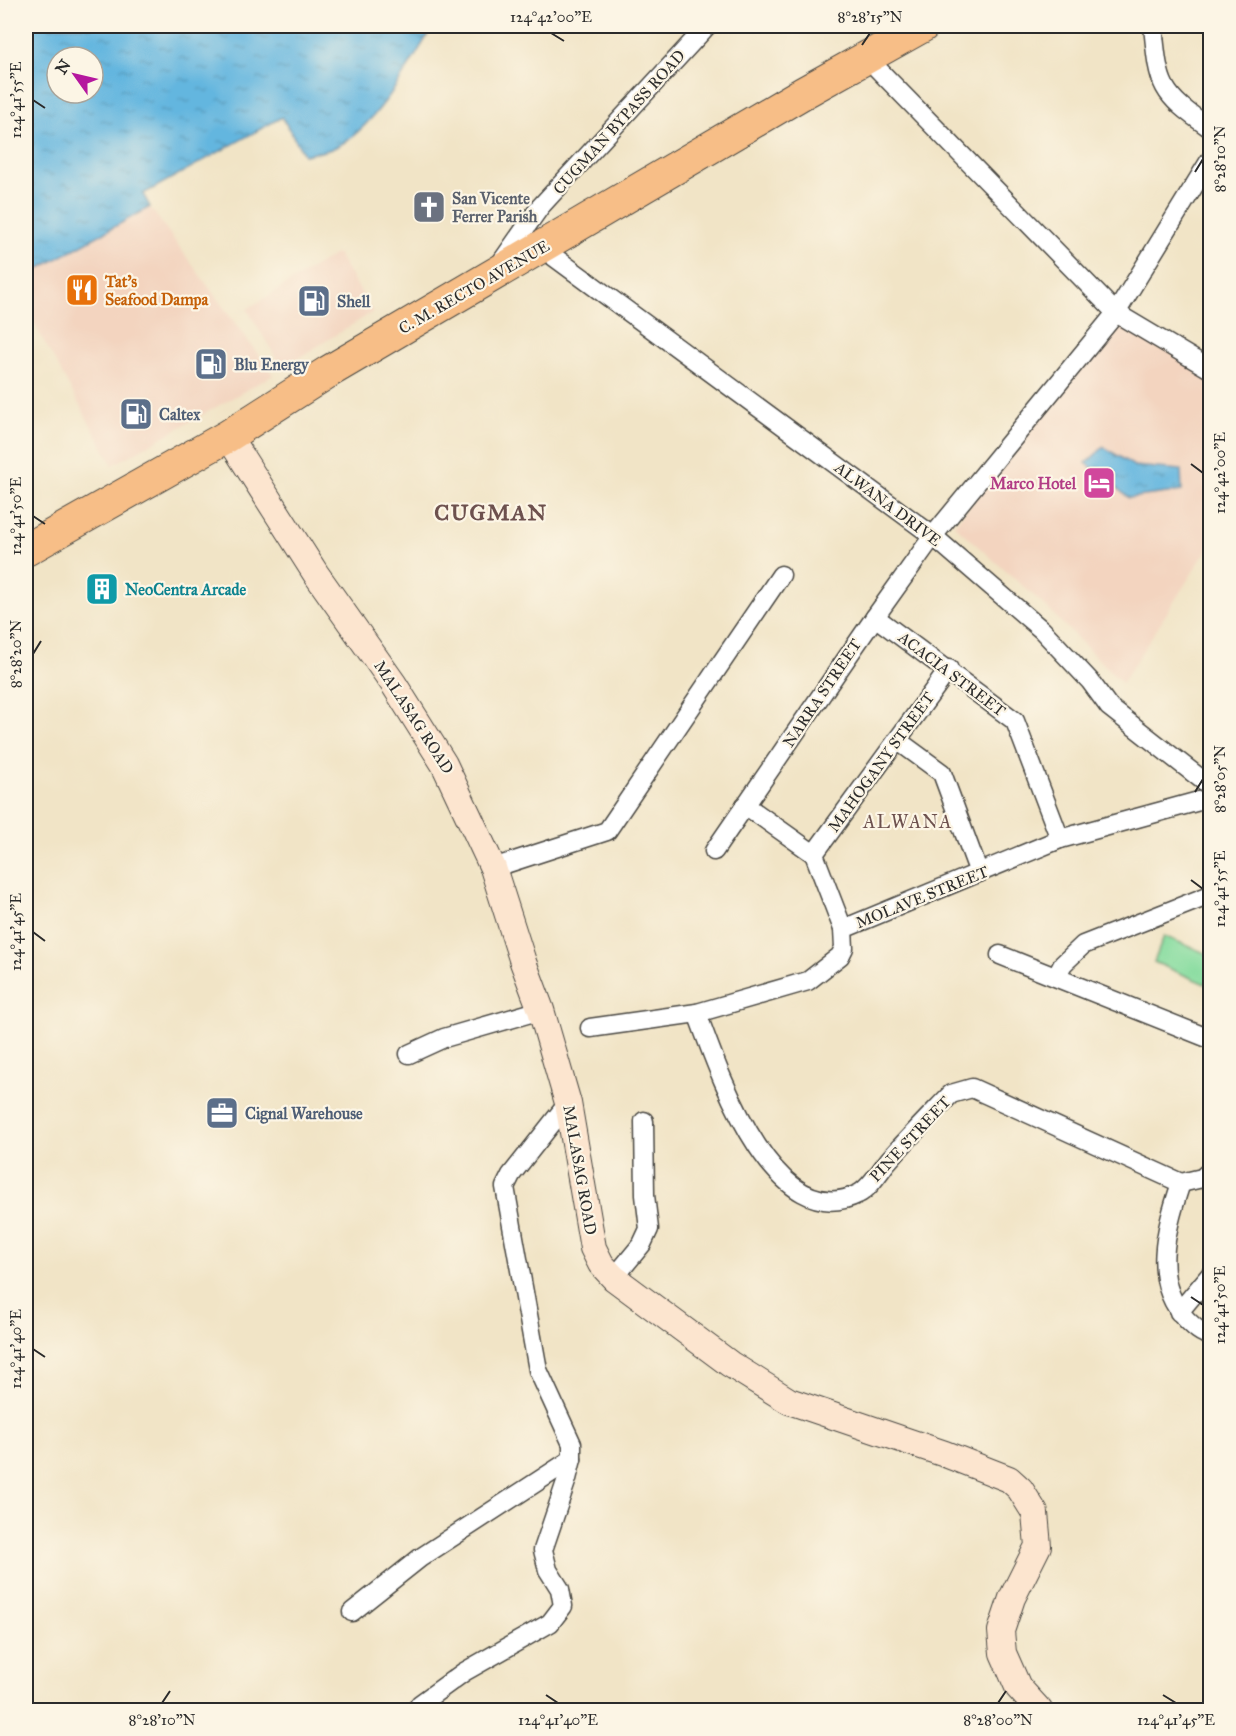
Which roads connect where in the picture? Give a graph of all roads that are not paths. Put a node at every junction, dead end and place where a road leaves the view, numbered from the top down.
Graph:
1 (707, 26) edge
2 (924, 26) edge
3 (1153, 26) edge
4 (867, 58) junction
5 (1210, 129) edge
6 (1210, 160) edge
7 (542, 248) junction
8 (491, 277) junction
9 (1116, 313) junction
10 (1210, 369) edge
11 (228, 436) junction
12 (933, 537) junction
13 (26, 550) edge
14 (781, 575) dead end
15 (875, 616) junction
16 (949, 669) junction
17 (897, 740) junction
18 (1210, 786) edge
19 (1210, 798) edge
20 (745, 805) junction
21 (1060, 839) junction
22 (714, 851) dead end
23 (814, 854) junction
24 (493, 868) junction
25 (979, 873) junction
26 (1210, 895) edge
27 (843, 929) junction
28 (1000, 955) dead end
29 (1056, 977) junction
30 (541, 1010) junction
31 (697, 1013) junction
32 (590, 1028) dead end
33 (1210, 1040) edge
34 (409, 1054) dead end
35 (568, 1103) junction
36 (644, 1121) dead end
37 (1210, 1171) edge
38 (1181, 1183) junction
39 (1210, 1275) edge
40 (614, 1278) junction
41 (1179, 1312) junction
42 (1210, 1335) edge
43 (572, 1459) junction
44 (352, 1612) dead end
45 (416, 1710) edge
46 (1039, 1710) edge

1 - 8 street, CUGMAN BYPASS ROAD
2 - 4 highway, C. M. RECTO AVENUE
3 - 5 street
4 - 7 highway, C. M. RECTO AVENUE
4 - 9 street
6 - 9 street, NARRA STREET
7 - 8 highway, C. M. RECTO AVENUE
7 - 12 street, ALWANA DRIVE
8 - 11 highway, C. M. RECTO AVENUE
9 - 10 street
9 - 12 street, NARRA STREET
11 - 13 highway, C. M. RECTO AVENUE
11 - 24 street, MALASAG ROAD
12 - 15 street, NARRA STREET
12 - 18 street, ALWANA DRIVE
14 - 24 street
15 - 16 street, ACACIA STREET
15 - 20 street, NARRA STREET
16 - 17 street, MAHOGANY STREET
16 - 21 street, ACACIA STREET
17 - 23 street, MAHOGANY STREET
17 - 25 street
19 - 21 street, MOLAVE STREET
20 - 22 street, NARRA STREET
20 - 23 street
21 - 25 street, MOLAVE STREET
23 - 27 street
24 - 30 street, MALASAG ROAD
25 - 27 street, MOLAVE STREET
26 - 29 street
27 - 31 street, MOLAVE STREET
28 - 29 street
29 - 33 street
30 - 34 street
30 - 35 street, MALASAG ROAD
31 - 32 street, MOLAVE STREET
31 - 38 street, PINE STREET
35 - 40 street, MALASAG ROAD
35 - 43 street
36 - 40 street
37 - 38 street
38 - 41 street
39 - 41 street
40 - 46 street, MALASAG ROAD
41 - 42 street
43 - 44 street
43 - 45 street

